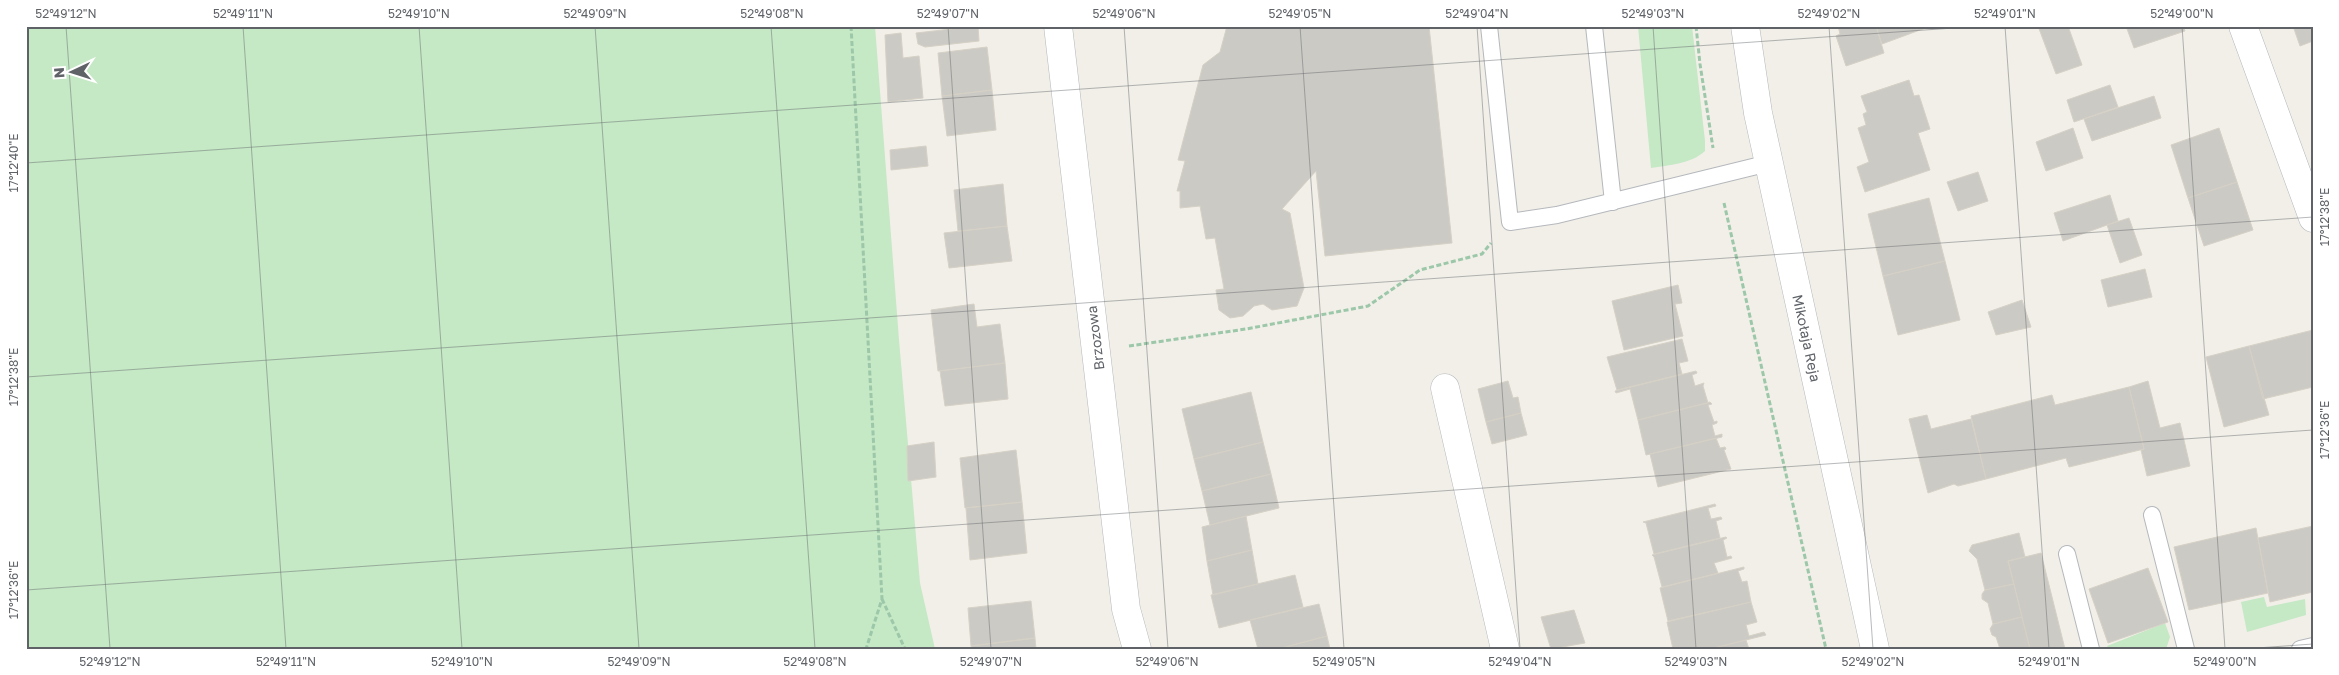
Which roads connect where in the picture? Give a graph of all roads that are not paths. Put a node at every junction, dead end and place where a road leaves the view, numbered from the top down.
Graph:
1 (1058, 26) edge
2 (1489, 26) edge
3 (1594, 26) edge
4 (1745, 26) edge
5 (2243, 26) edge
6 (1769, 164) junction
7 (1613, 202) junction
8 (2313, 218) edge
9 (1445, 388) dead end
10 (2152, 515) dead end
11 (2067, 554) dead end
12 (2313, 646) edge
13 (1137, 649) edge
14 (1505, 649) edge
15 (1875, 649) edge
16 (2091, 649) edge
17 (2186, 649) edge
18 (2300, 649) edge

1 - 13 street, Brzozowa
2 - 7 lane
3 - 7 lane
4 - 6 street, Mikołaja Reja
5 - 8 street
6 - 7 lane
6 - 15 street, Mikołaja Reja
9 - 14 street
10 - 17 lane
11 - 16 lane
12 - 18 lane

